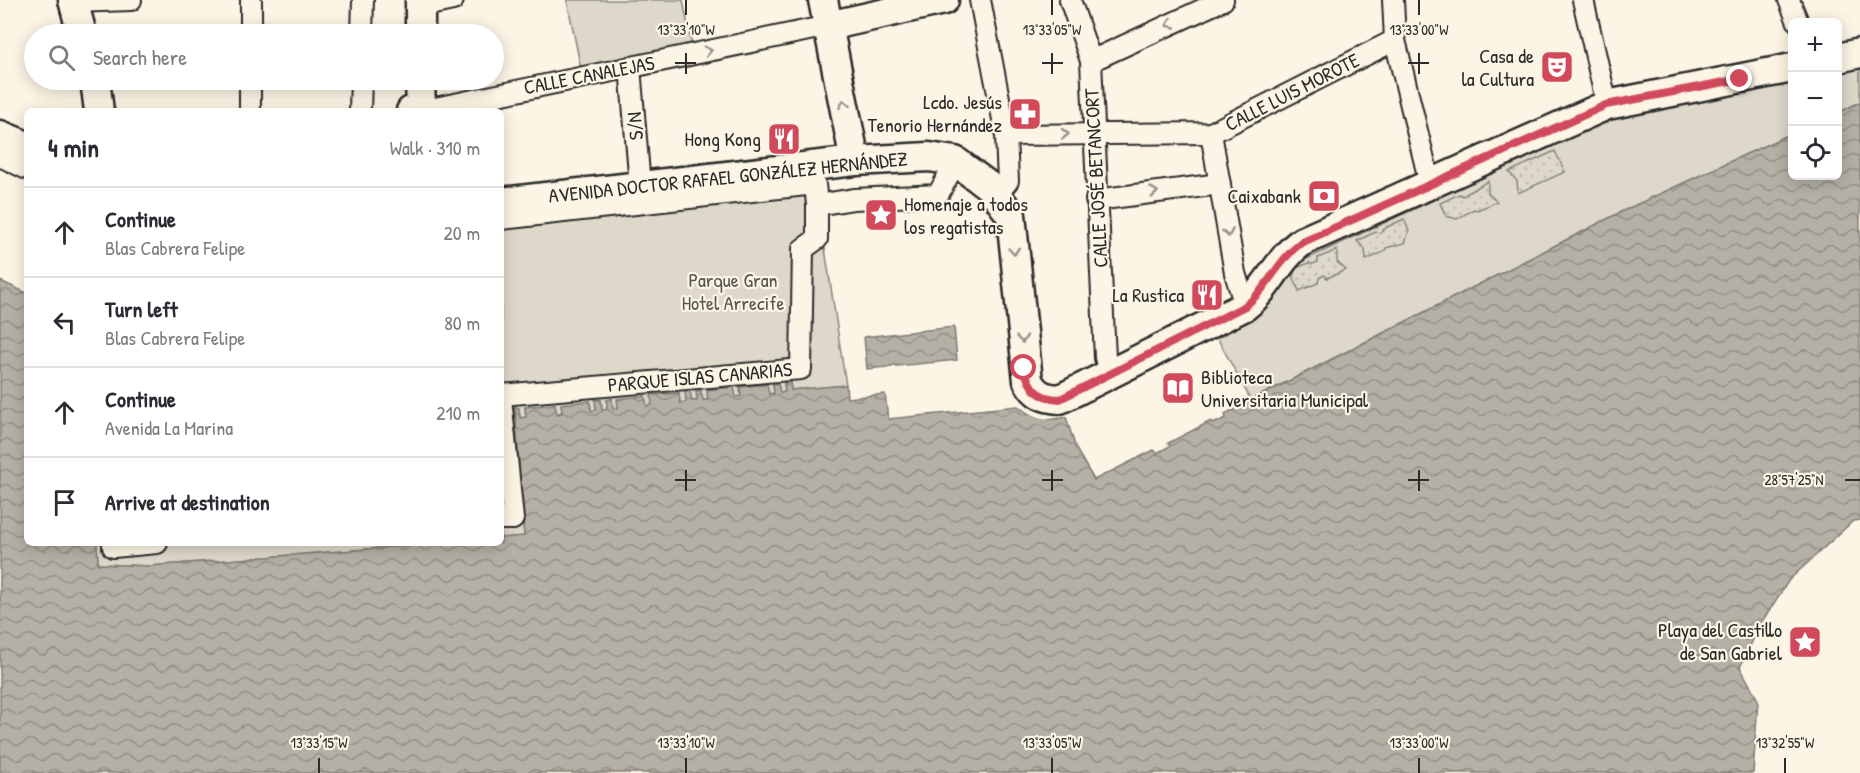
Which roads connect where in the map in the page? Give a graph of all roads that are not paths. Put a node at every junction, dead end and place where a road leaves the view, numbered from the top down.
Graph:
1 (131, 0) edge
2 (251, 0) edge
3 (363, 0) edge
4 (453, 0) edge
5 (944, 0) edge
6 (980, 0) edge
7 (1070, 0) edge
8 (1223, 0) edge
9 (1393, 0) edge
10 (1583, 0) edge
11 (1789, 0) edge
12 (73, 1) edge
13 (825, 13) edge
14 (420, 14) edge
15 (1796, 18) edge
16 (79, 24) edge
17 (251, 24) edge
18 (362, 24) edge
19 (1395, 40) junction
20 (1860, 52) edge
21 (1842, 57) edge
22 (1091, 61) junction
23 (630, 67) junction
24 (1788, 69) edge
25 (96, 90) edge
26 (250, 90) edge
27 (361, 90) edge
28 (419, 90) edge
29 (1606, 105) junction
30 (99, 108) edge
31 (250, 108) edge
32 (360, 108) edge
33 (417, 108) edge
34 (427, 108) edge
35 (1094, 134) junction
36 (1211, 134) junction
37 (0, 135) edge
38 (1006, 135) junction
39 (24, 145) edge
40 (0, 156) edge
41 (855, 161) junction
42 (24, 168) edge
43 (948, 176) dead end
44 (1220, 184) junction
45 (1430, 184) junction
46 (640, 186) junction
47 (990, 189) junction
48 (1096, 200) junction
49 (504, 202) edge
50 (817, 205) junction
51 (504, 219) edge
52 (1245, 306) junction
53 (1106, 358) dead end
54 (504, 396) edge
55 (504, 427) edge
56 (504, 519) edge

1 - 12 street
2 - 17 street
3 - 18 street
4 - 14 street
5 - 13 main road, CALLE CANALEJAS
6 - 38 street
7 - 22 street, CALLE JOSÉ BETANCORT
8 -> 22 street
9 - 19 street
10 - 29 street
11 - 15 street
12 - 16 main road
23 -> 13 street, CALLE CANALEJAS
41 -> 13 main road
19 - 36 street, CALLE LUIS MOROTE
19 - 45 street
20 - 21 main road
22 - 35 street, CALLE JOSÉ BETANCORT
23 - 34 street, CALLE CANALEJAS
23 - 46 street, S/N
24 - 29 main road
25 - 30 main road
26 - 31 street
27 - 32 street
28 - 33 main road
29 - 45 main road
35 - 36 street, CALLE LUIS MOROTE
38 -> 35 street, CALLE LUIS MOROTE
35 - 48 street, CALLE JOSÉ BETANCORT
36 - 44 street
37 - 39 main road
38 - 47 street
40 - 42 street
41 - 46 main road, AVENIDA DOCTOR RAFAEL GONZÁLEZ HERNÁNDEZ
41 - 47 main road, AVENIDA DOCTOR RAFAEL GONZÁLEZ HERNÁNDEZ
43 - 50 street
48 -> 44 street
44 -> 52 street
45 - 52 main road
46 - 49 main road, AVENIDA DOCTOR RAFAEL GONZÁLEZ HERNÁNDEZ
47 -> 52 main road
48 - 53 street, CALLE JOSÉ BETANCORT
50 - 51 street, PARQUE ISLAS CANARIAS
50 - 54 street, PARQUE ISLAS CANARIAS
55 - 56 street, PARQUE ISLAS CANARIAS

